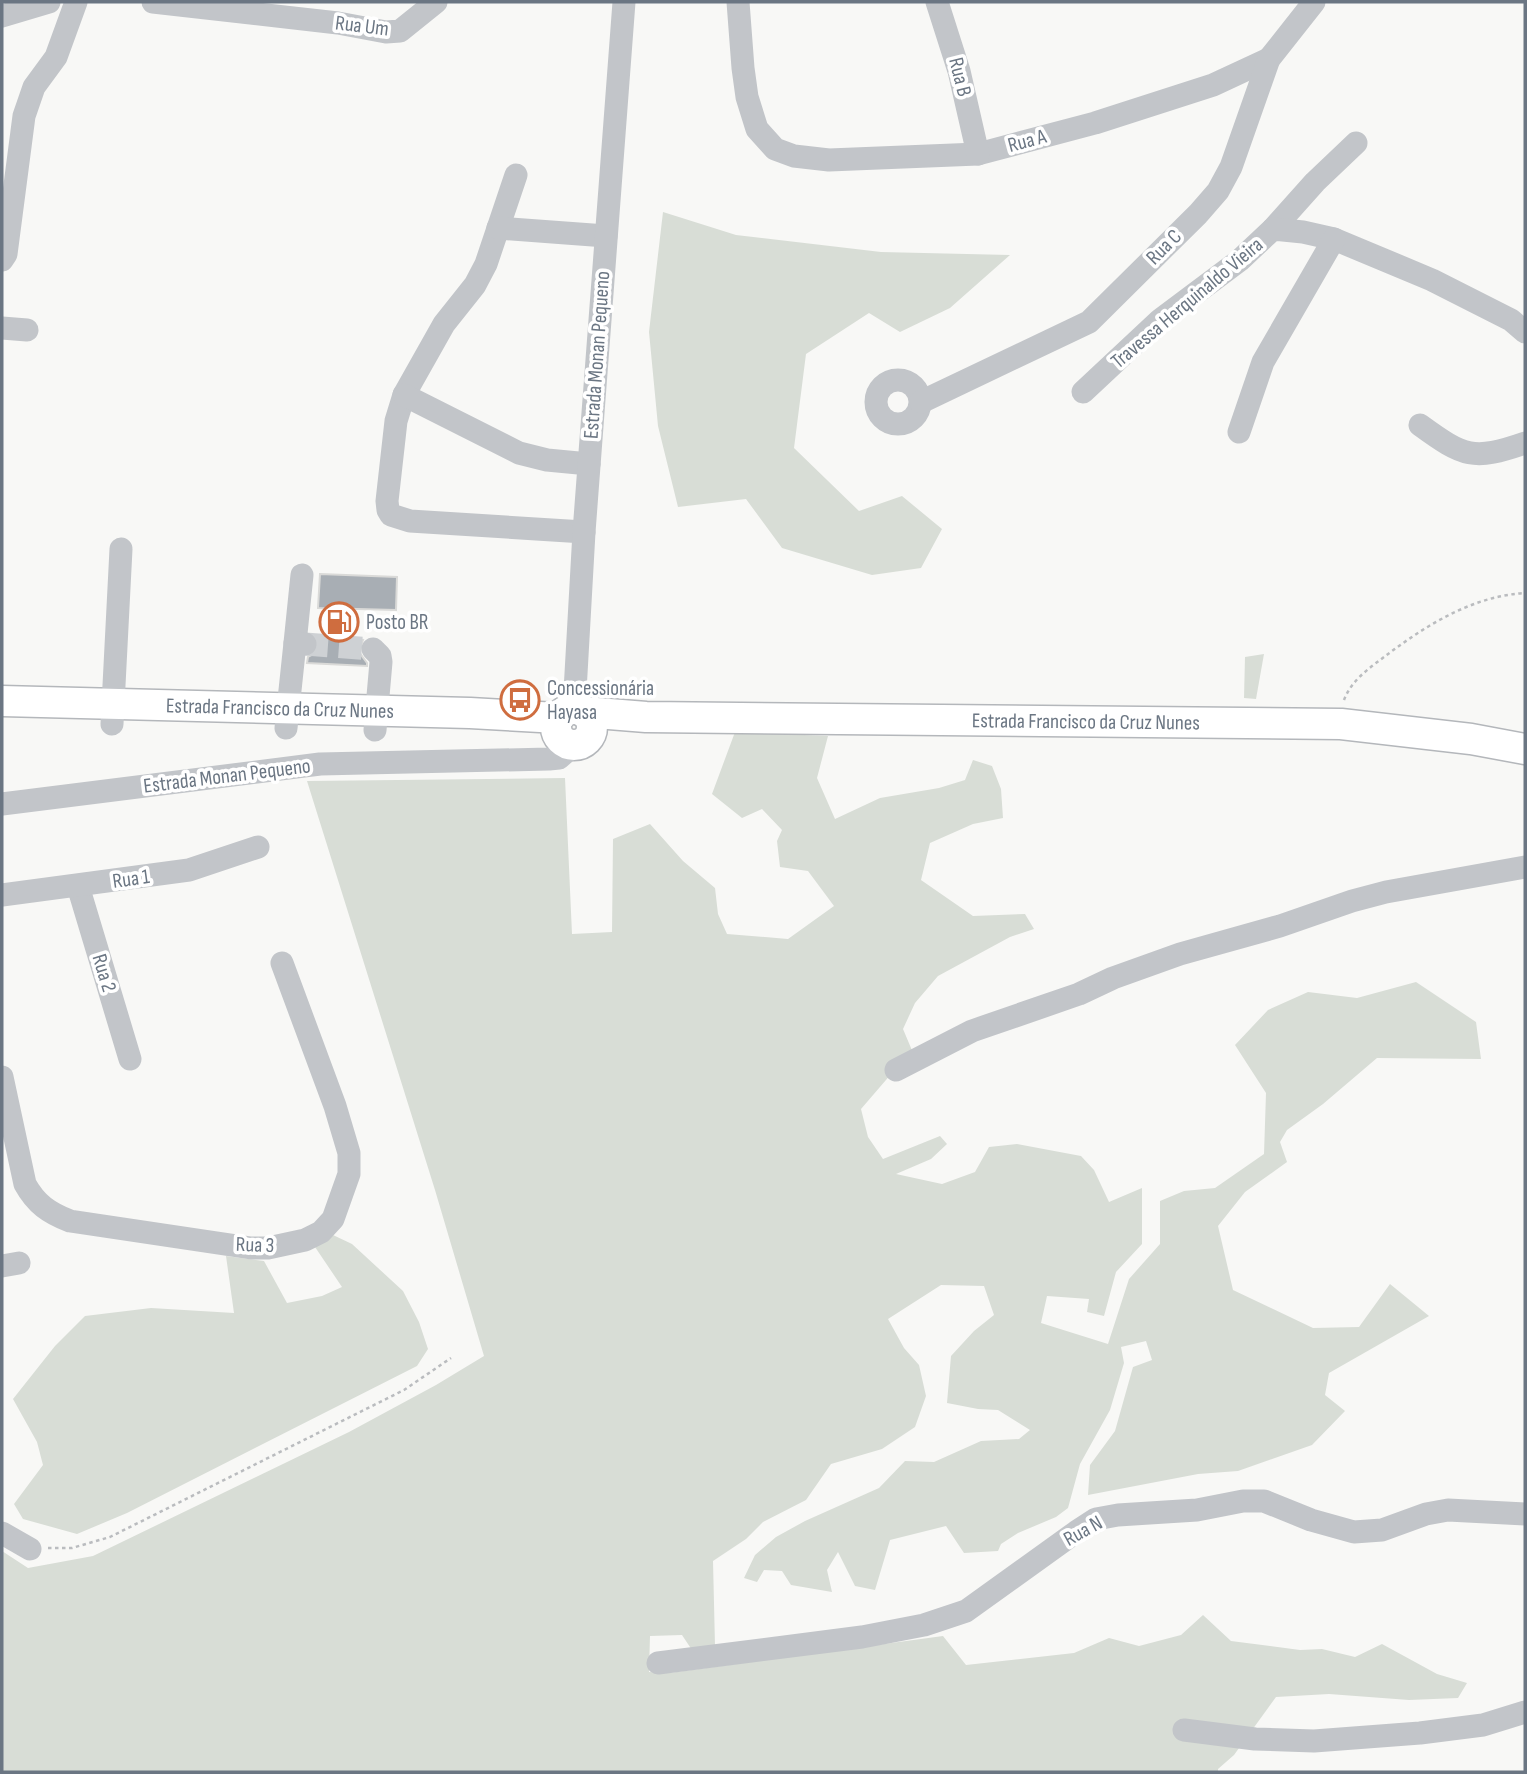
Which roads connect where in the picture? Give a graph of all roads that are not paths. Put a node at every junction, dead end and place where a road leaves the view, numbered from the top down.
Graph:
1 (49, 2) edge
2 (76, 2) edge
3 (153, 2) edge
4 (436, 2) edge
5 (624, 2) edge
6 (738, 2) edge
7 (937, 2) edge
8 (1314, 2) edge
9 (2, 16) edge
10 (1269, 59) junction
11 (1356, 143) dead end
12 (978, 154) junction
13 (516, 175) dead end
14 (498, 228) junction
15 (1273, 229) junction
16 (606, 236) junction
17 (1334, 239) junction
18 (2, 260) edge
19 (2, 328) edge
20 (27, 330) dead end
21 (1525, 332) edge
22 (1083, 392) dead end
23 (404, 396) junction
24 (921, 402) dead end
25 (1420, 425) dead end
26 (1239, 432) dead end
27 (1525, 443) edge
28 (589, 464) junction
29 (584, 532) junction
30 (121, 550) dead end
31 (302, 575) dead end
32 (373, 649) dead end
33 (2, 701) edge
34 (112, 714) junction
35 (287, 718) junction
36 (376, 720) junction
37 (2, 721) edge
38 (573, 725) junction
39 (1525, 749) edge
40 (2, 804) edge
41 (258, 847) dead end
42 (1525, 867) edge
43 (78, 886) junction
44 (2, 895) edge
45 (282, 963) dead end
46 (130, 1059) dead end
47 (896, 1070) dead end
48 (2, 1077) edge
49 (1525, 1514) edge
50 (2, 1533) edge
51 (30, 1549) road end
52 (658, 1663) dead end
53 (1525, 1713) edge
54 (1184, 1730) dead end

1 - 9 street
2 - 18 street
3 - 4 street, Rua Um
5 - 16 street, Estrada Monan Pequeno
6 - 12 street, Rua A
7 - 12 street, Rua B
8 - 10 street, Rua C
10 - 12 street, Rua A
10 - 24 street, Rua C
11 - 15 street
13 - 14 street
14 - 16 street
14 - 23 street
15 - 17 street, Travessa Herquinaldo Vieira
15 - 22 street, Travessa Herquinaldo Vieira
16 - 28 street, Estrada Monan Pequeno
17 - 21 street, Travessa Herquinaldo Vieira
17 - 26 street
19 - 20 street
23 - 28 street
23 - 29 street
25 - 27 street
28 - 29 street, Estrada Monan Pequeno
29 - 38 street, Estrada Monan Pequeno
30 - 34 street
31 - 35 street
32 - 36 street
33 - 34 main road, Estrada Francisco da Cruz Nunes
34 - 35 main road, Estrada Francisco da Cruz Nunes
34 - 37 main road, Estrada Francisco da Cruz Nunes
35 - 36 main road, Estrada Francisco da Cruz Nunes
36 - 38 main road, Estrada Francisco da Cruz Nunes
38 - 39 main road, Estrada Francisco da Cruz Nunes
38 - 40 street, Estrada Monan Pequeno
41 - 43 street, Rua 1
42 - 47 street
43 - 44 street, Rua 1
43 - 46 street, Rua 2
45 - 48 street, Rua 3
49 - 52 street, Rua N
50 - 51 street
53 - 54 street

